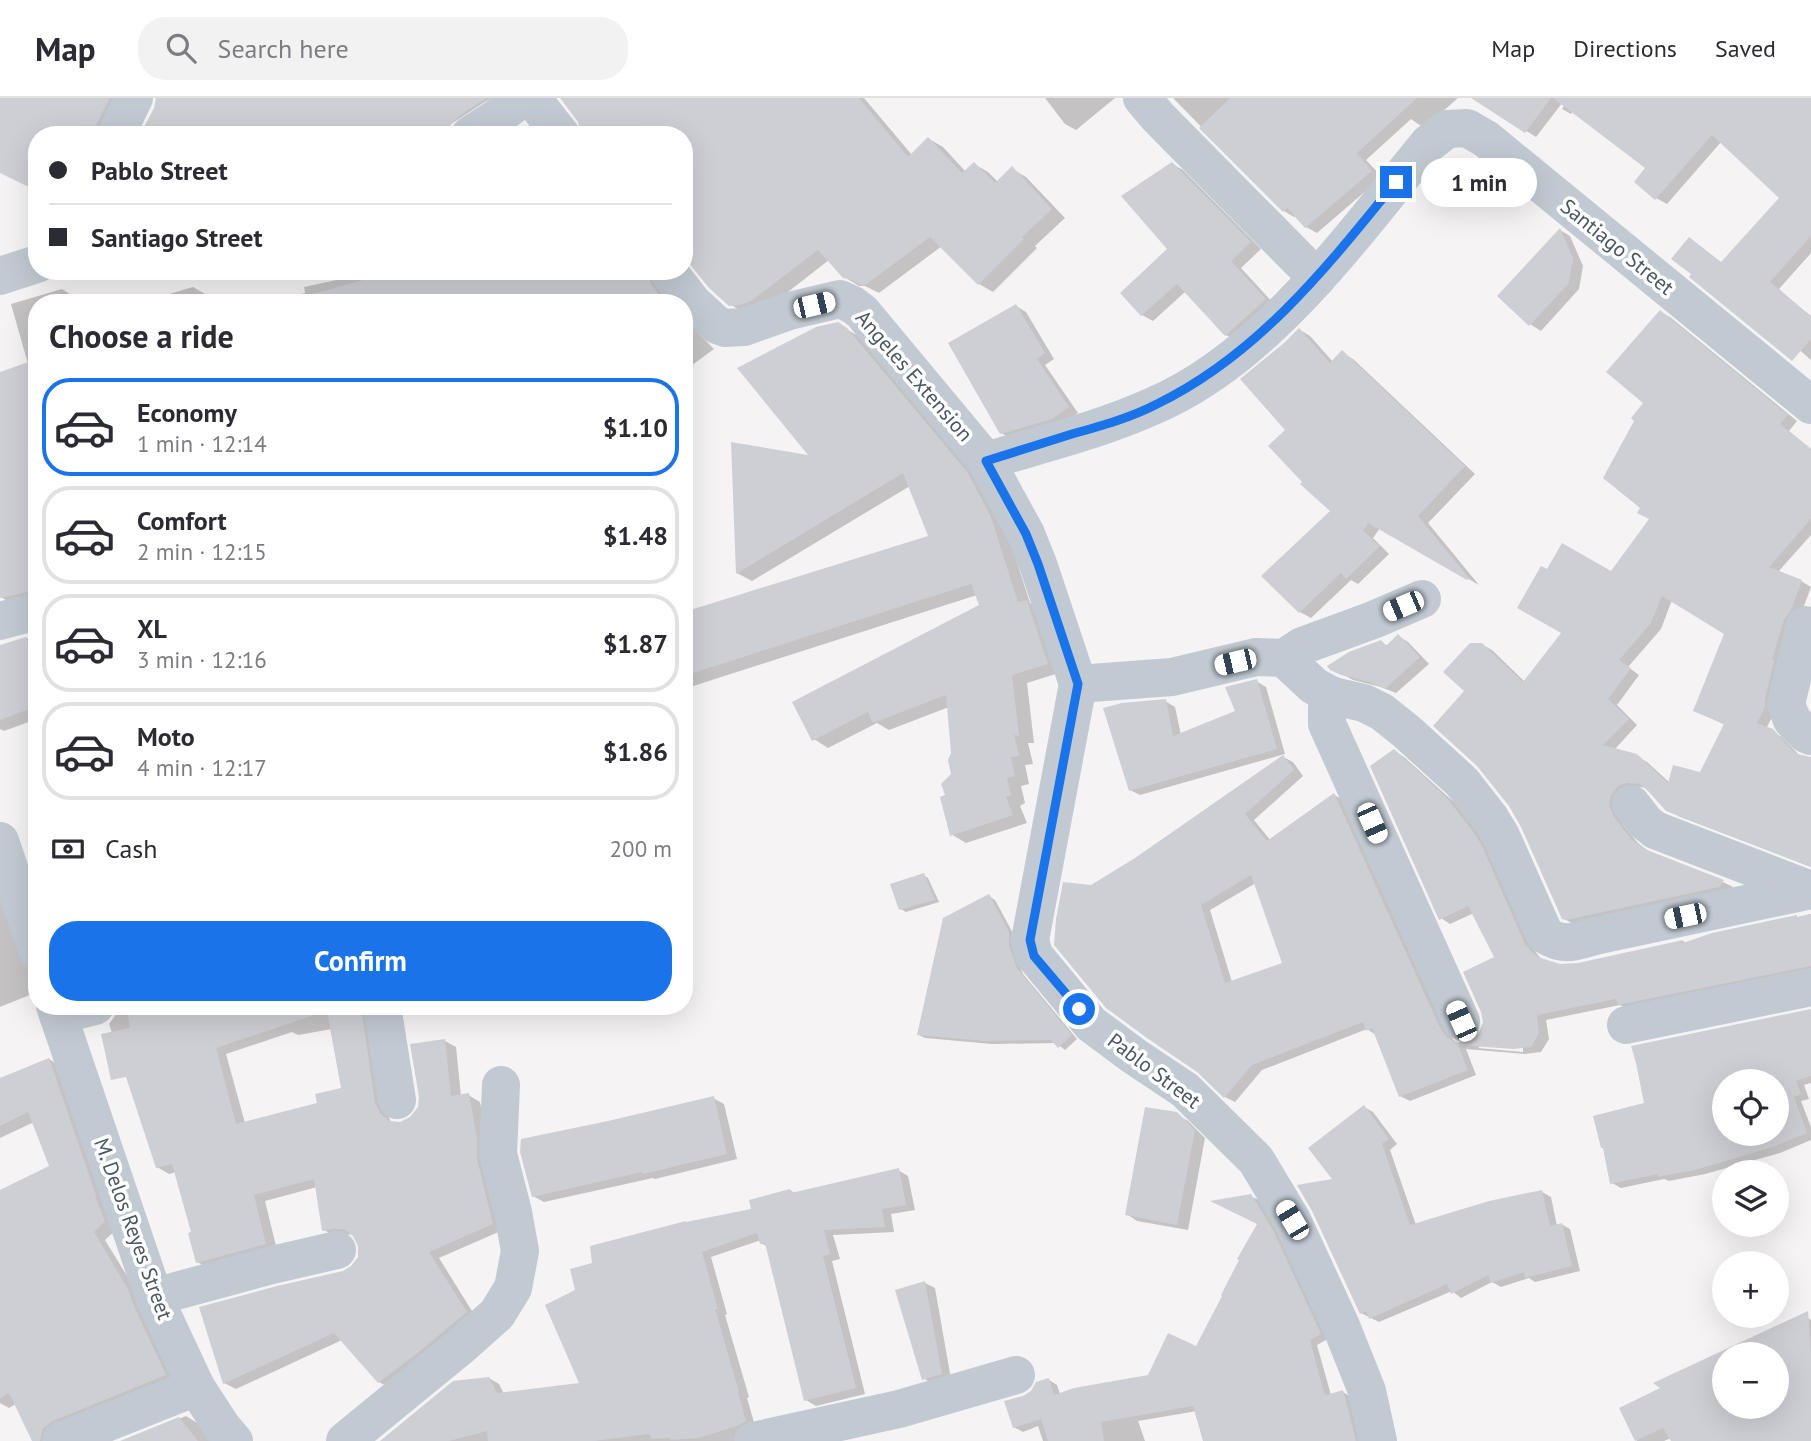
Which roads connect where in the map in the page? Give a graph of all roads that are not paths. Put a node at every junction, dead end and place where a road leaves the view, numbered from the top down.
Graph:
1 (134, 98) edge
2 (522, 98) edge
3 (532, 98) edge
4 (1142, 98) edge
5 (1451, 114) edge
6 (120, 126) edge
7 (484, 126) edge
8 (554, 126) edge
9 (28, 267) edge
10 (0, 276) edge
11 (1317, 278) junction
12 (675, 280) edge
13 (686, 294) edge
14 (693, 303) edge
15 (1811, 405) edge
16 (986, 461) junction
17 (1422, 598) dead end
18 (28, 613) edge
19 (0, 621) edge
20 (1805, 625) dead end
21 (1284, 658) junction
22 (1078, 684) junction
23 (1333, 696) junction
24 (1811, 736) edge
25 (1631, 804) dead end
26 (0, 841) edge
27 (1811, 890) edge
28 (28, 923) edge
29 (1811, 987) edge
30 (58, 1015) edge
31 (383, 1015) edge
32 (1461, 1021) dead end
33 (1626, 1025) dead end
34 (501, 1085) dead end
35 (397, 1100) dead end
36 (337, 1250) dead end
37 (154, 1297) junction
38 (1016, 1375) dead end
39 (196, 1387) junction
40 (61, 1441) edge
41 (234, 1441) edge
42 (345, 1441) edge
43 (753, 1441) edge
44 (1378, 1441) edge

1 - 6 street
2 - 7 street
3 - 8 street
4 - 11 street
5 - 11 street, Santiago Street
5 - 15 street, Santiago Street
9 - 10 street
11 - 16 street, Santiago Street
12 - 13 street, Angeles Extension
14 - 16 street, Angeles Extension
16 - 22 street, Angeles Extension
17 - 21 street
18 - 19 street
20 - 24 street
21 - 22 street
21 - 23 street
22 - 44 street, Pablo Street
23 - 27 street
23 - 32 street
25 - 27 street
26 - 28 street
29 - 33 street
30 - 37 street, M. Delos Reyes Street
31 - 35 street
34 - 42 street
36 - 37 street
37 - 39 street, M. Delos Reyes Street
38 - 43 street
39 - 40 street
39 - 41 street, M. Delos Reyes Street

